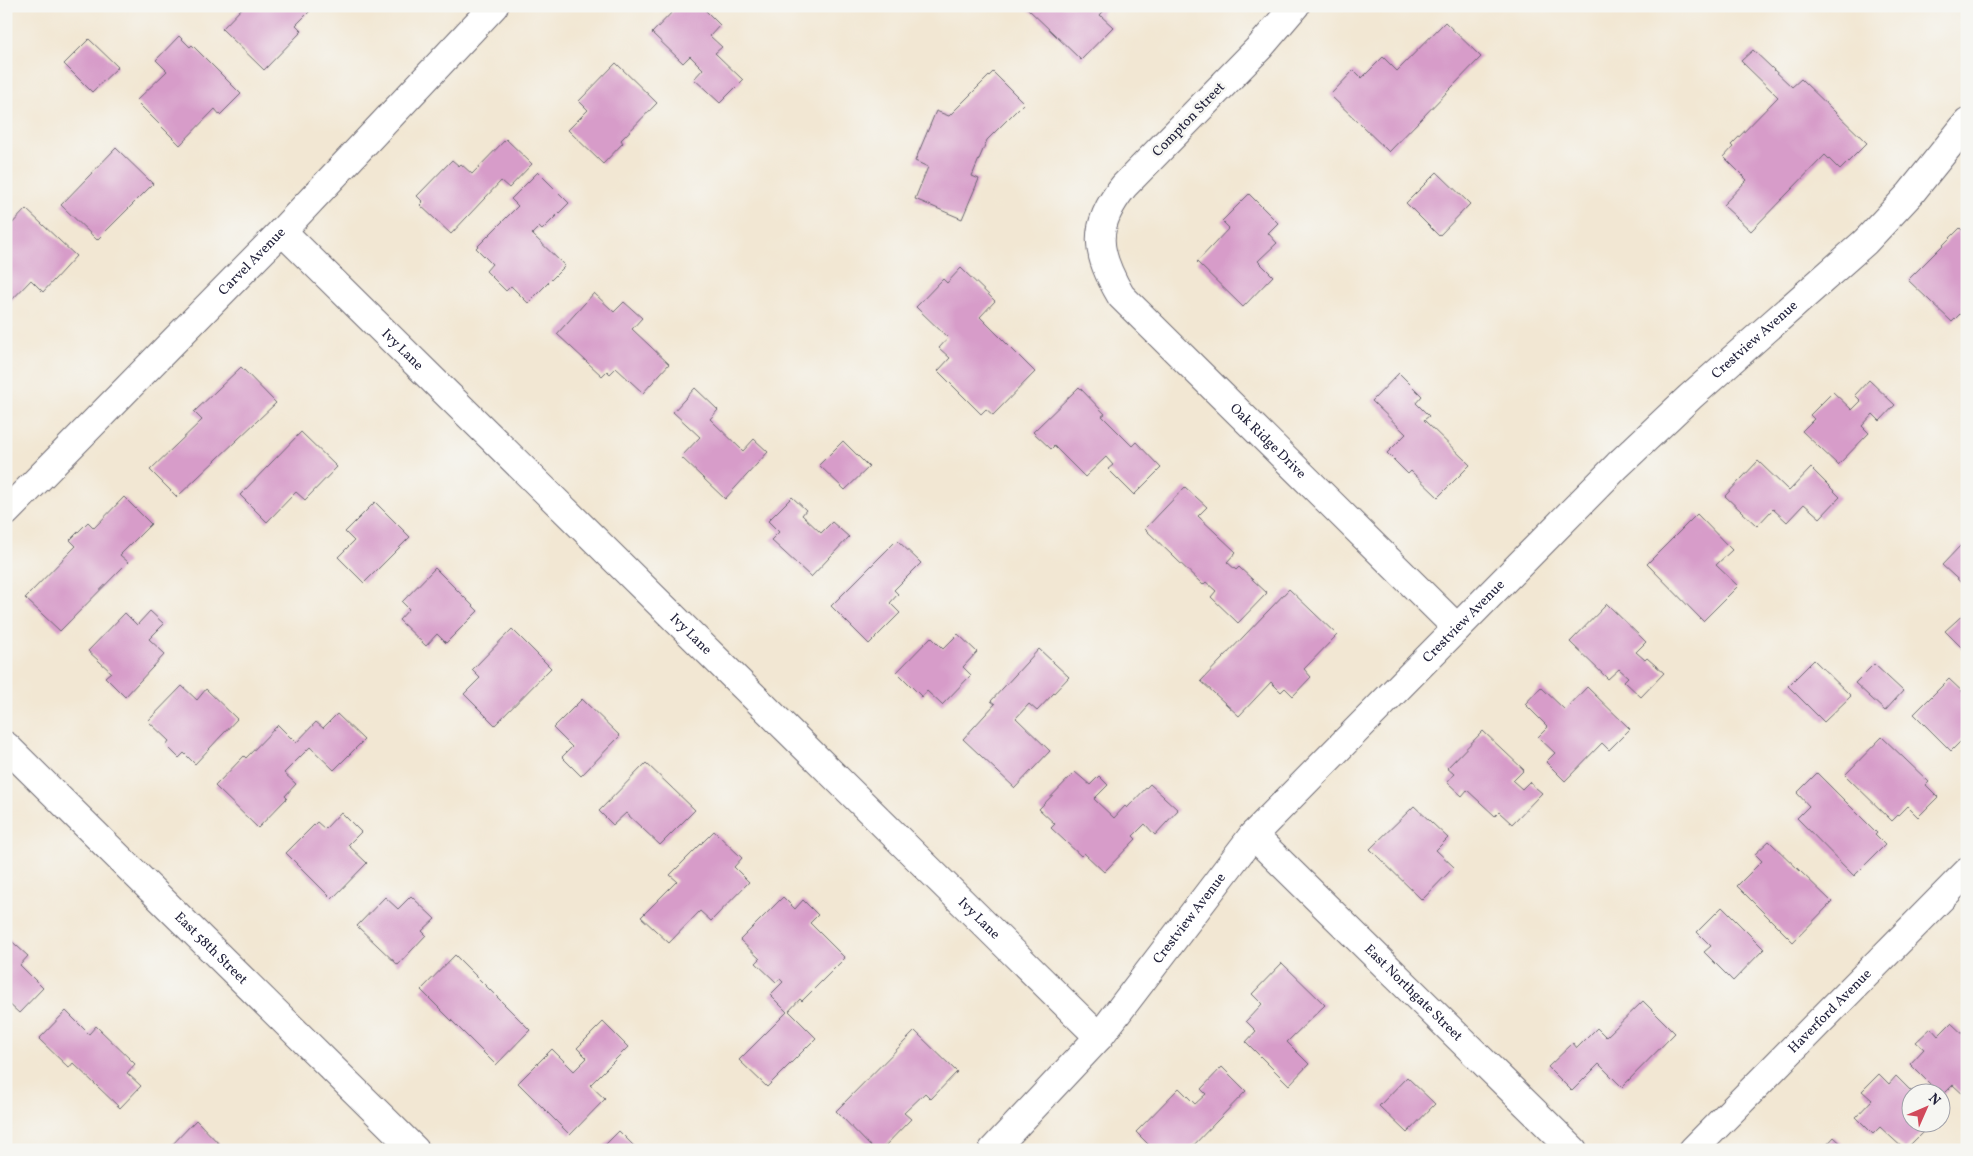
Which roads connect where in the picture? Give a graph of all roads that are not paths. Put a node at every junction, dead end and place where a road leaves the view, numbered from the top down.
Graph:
1 (494, 6) edge
2 (1294, 6) edge
3 (1967, 123) edge
4 (282, 231) junction
5 (1101, 242) joint
6 (6, 512) edge
7 (1457, 628) junction
8 (6, 746) edge
9 (1253, 835) junction
10 (1967, 872) edge
11 (1099, 1037) junction
12 (415, 1150) edge
13 (993, 1150) edge
14 (1573, 1150) edge
15 (1694, 1150) edge

1 - 4 street, Carvel Avenue
2 - 5 street, Compton Street
3 - 7 street, Crestview Avenue
4 - 6 street, Carvel Avenue
4 - 11 street, Ivy Lane
5 - 7 street, Oak Ridge Drive
7 - 9 street, Crestview Avenue
8 - 12 street, East 58th Street
9 - 11 street, Crestview Avenue
9 - 14 street, East Northgate Street
10 - 15 street, Haverford Avenue
11 - 13 street, Crestview Avenue

